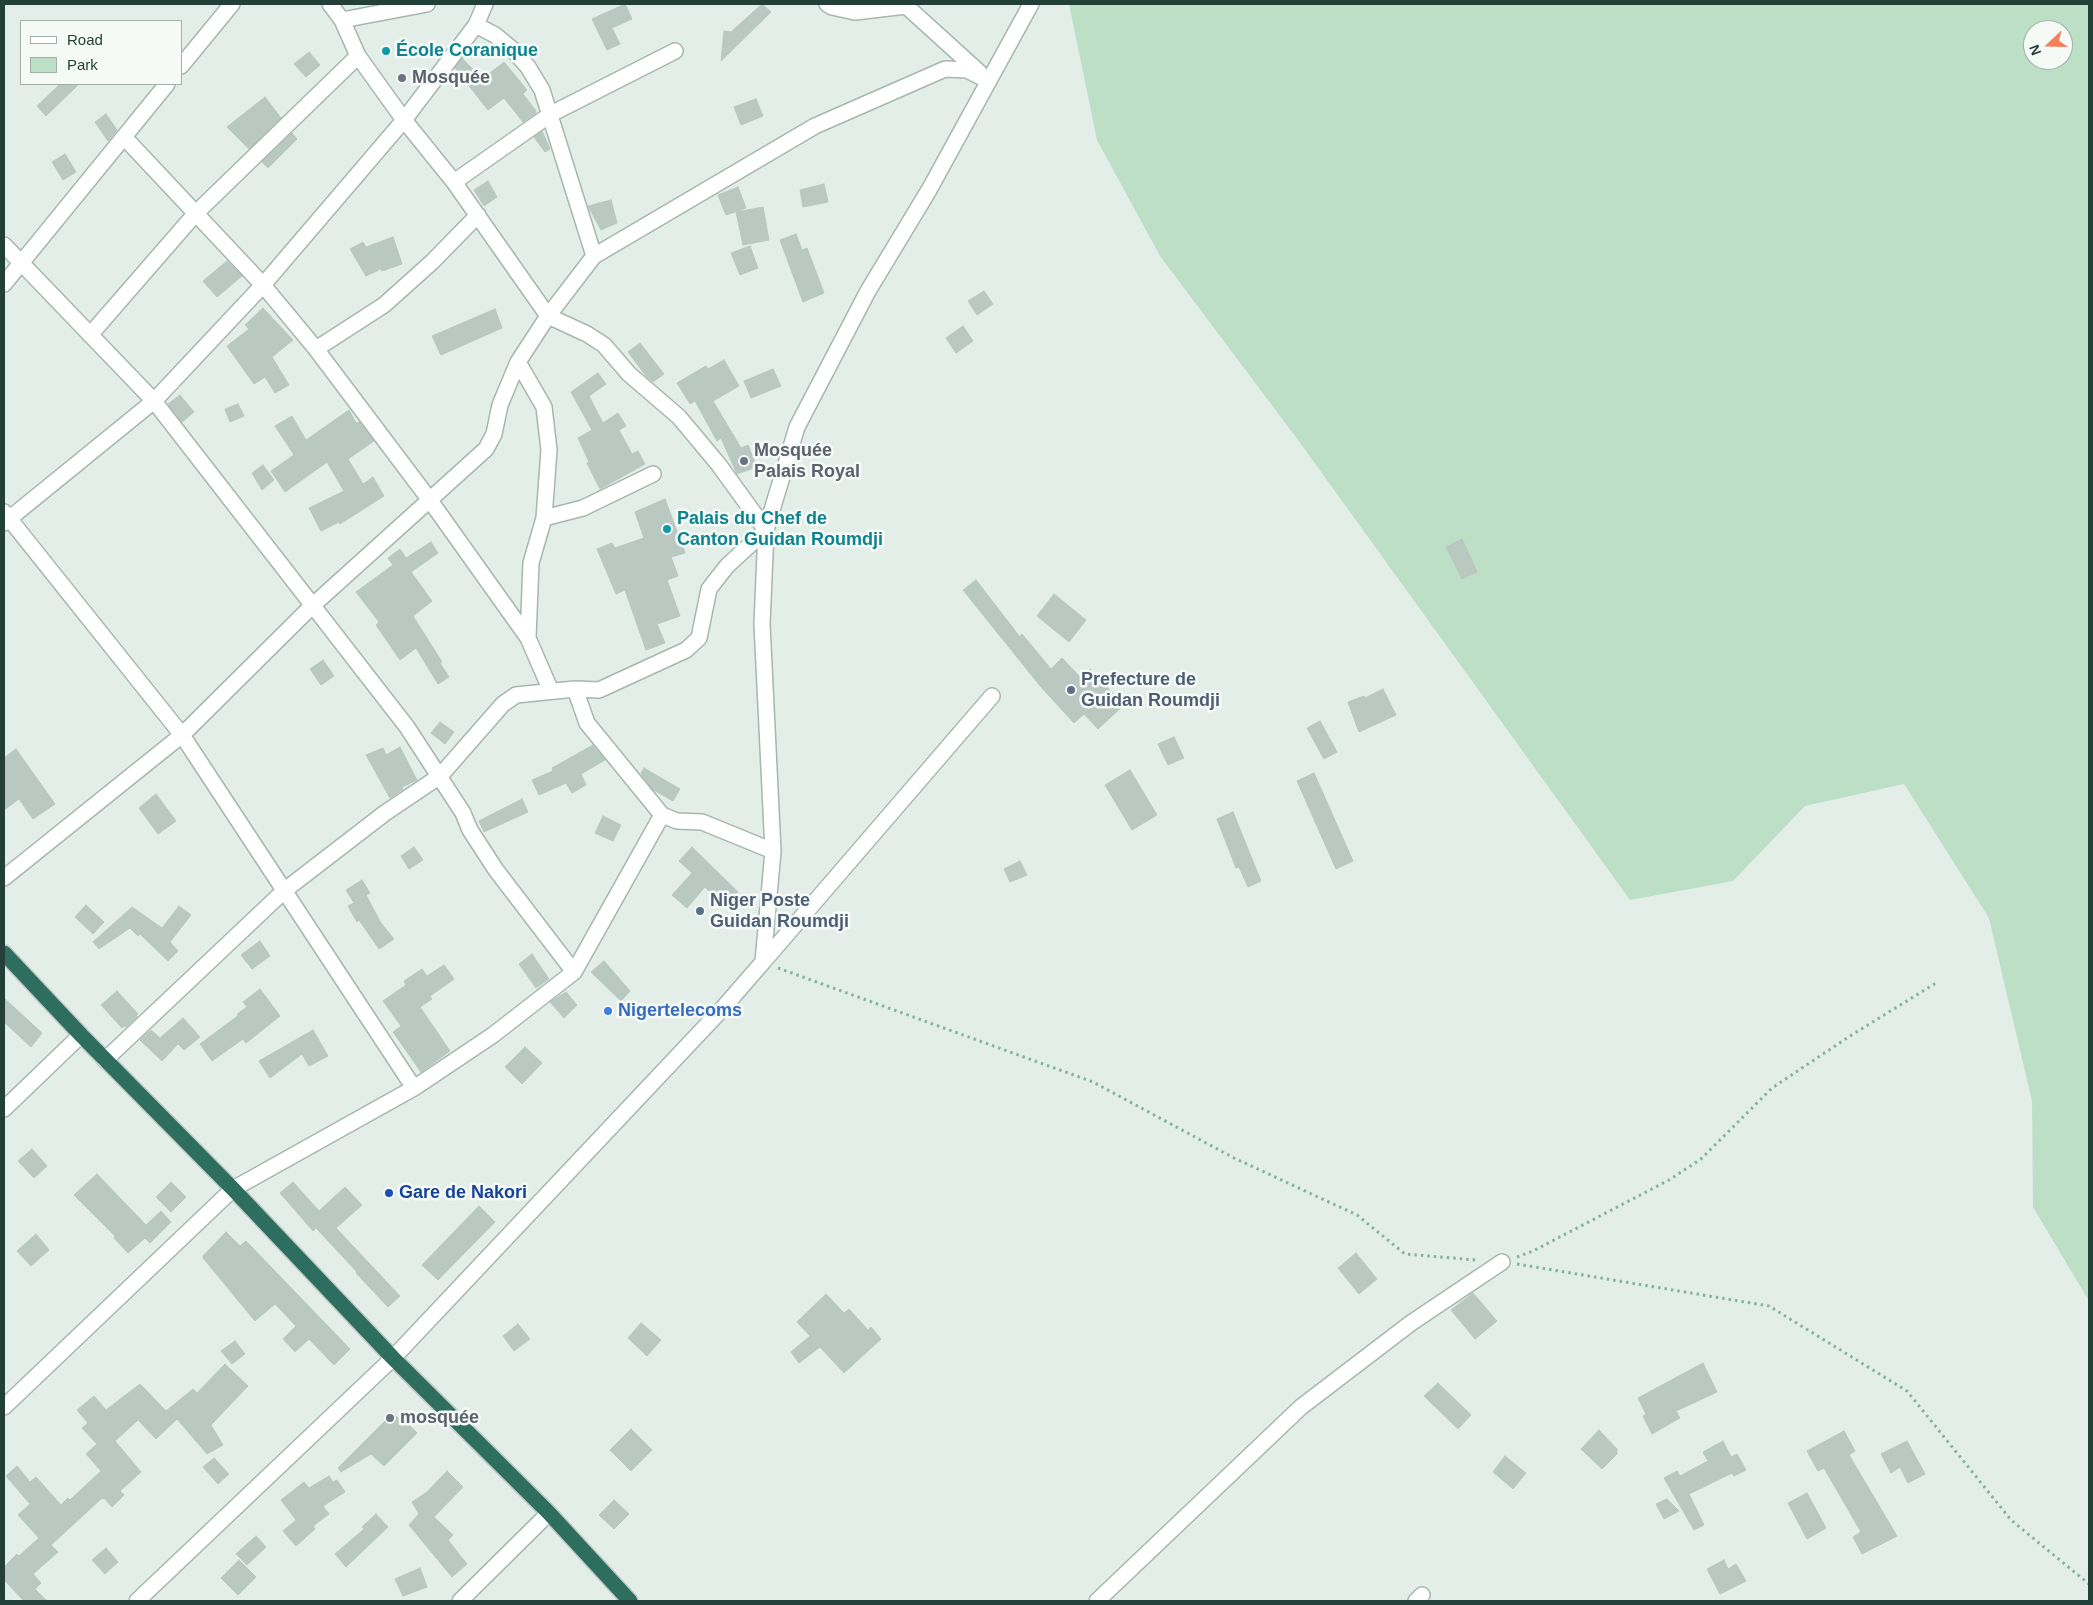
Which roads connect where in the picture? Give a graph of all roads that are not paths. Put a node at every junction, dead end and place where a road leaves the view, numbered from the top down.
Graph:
1 (232, 4) edge
2 (330, 4) edge
3 (427, 4) edge
4 (485, 4) edge
5 (827, 4) edge
6 (1031, 4) edge
7 (905, 5) edge
8 (342, 20) junction
9 (476, 25) junction
10 (675, 51) dead end
11 (358, 56) junction
12 (182, 65) edge
13 (989, 82) junction
14 (166, 85) edge
15 (551, 114) junction
16 (404, 120) junction
17 (124, 137) junction
18 (454, 182) junction
19 (196, 213) junction
20 (478, 215) junction
21 (4, 245) edge
22 (594, 256) junction
23 (21, 263) junction
24 (4, 284) edge
25 (263, 285) junction
26 (548, 316) junction
27 (90, 335) junction
28 (316, 349) junction
29 (518, 362) junction
30 (154, 402) junction
31 (653, 474) dead end
32 (429, 499) junction
33 (5, 517) edge
34 (544, 518) junction
35 (766, 530) junction
36 (312, 606) junction
37 (528, 638) junction
38 (575, 689) junction
39 (551, 691) junction
40 (992, 696) dead end
41 (182, 736) junction
42 (440, 776) junction
43 (662, 815) junction
44 (773, 852) junction
45 (4, 878) edge
46 (285, 890) junction
47 (4, 953) edge
48 (764, 962) junction
49 (574, 972) junction
50 (81, 1035) junction
51 (105, 1060) junction
52 (414, 1088) junction
53 (4, 1109) edge
54 (233, 1189) junction
55 (1502, 1262) road end
56 (393, 1358) junction
57 (4, 1407) edge
58 (549, 1513) junction
59 (137, 1601) edge
60 (460, 1601) edge
61 (630, 1601) edge
62 (1097, 1601) edge

1 - 12 street
2 - 8 street
3 - 8 street
4 - 9 street
5 - 7 street
6 - 13 street
7 - 13 street
8 - 11 street
9 - 15 street
9 - 16 street
10 - 15 street
11 - 16 street
11 - 19 street
13 - 22 street
13 - 35 street
14 - 17 street
15 - 18 street
15 - 22 street
16 - 18 street
16 - 25 street
17 - 19 street
17 - 23 street
18 - 20 street
19 - 25 street
19 - 27 street
20 - 26 street
20 - 28 street
21 - 23 street
22 - 26 street
23 - 24 street
23 - 27 street
25 - 28 street
25 - 30 street
26 - 29 street
26 - 35 street
27 - 30 street
28 - 32 street
29 - 32 street
29 - 34 street
30 - 33 street
30 - 36 street
31 - 34 street
32 - 36 street
32 - 37 street
33 - 41 street
34 - 37 street
35 - 38 street
35 - 44 street
36 - 41 street
36 - 42 street
37 - 39 street
38 - 39 street
38 - 43 street
39 - 42 street
40 - 48 street
41 - 45 street
41 - 46 street
42 - 46 street
42 - 49 street
43 - 44 street
43 - 49 street
44 - 48 street
46 - 51 street
46 - 52 street
47 - 50 highway
48 - 56 street
49 - 52 street
50 - 51 highway
50 - 53 street
51 - 54 highway
52 - 54 street
54 - 56 highway
54 - 57 street
55 - 62 street
56 - 58 highway
56 - 59 street
58 - 60 street
58 - 61 highway

